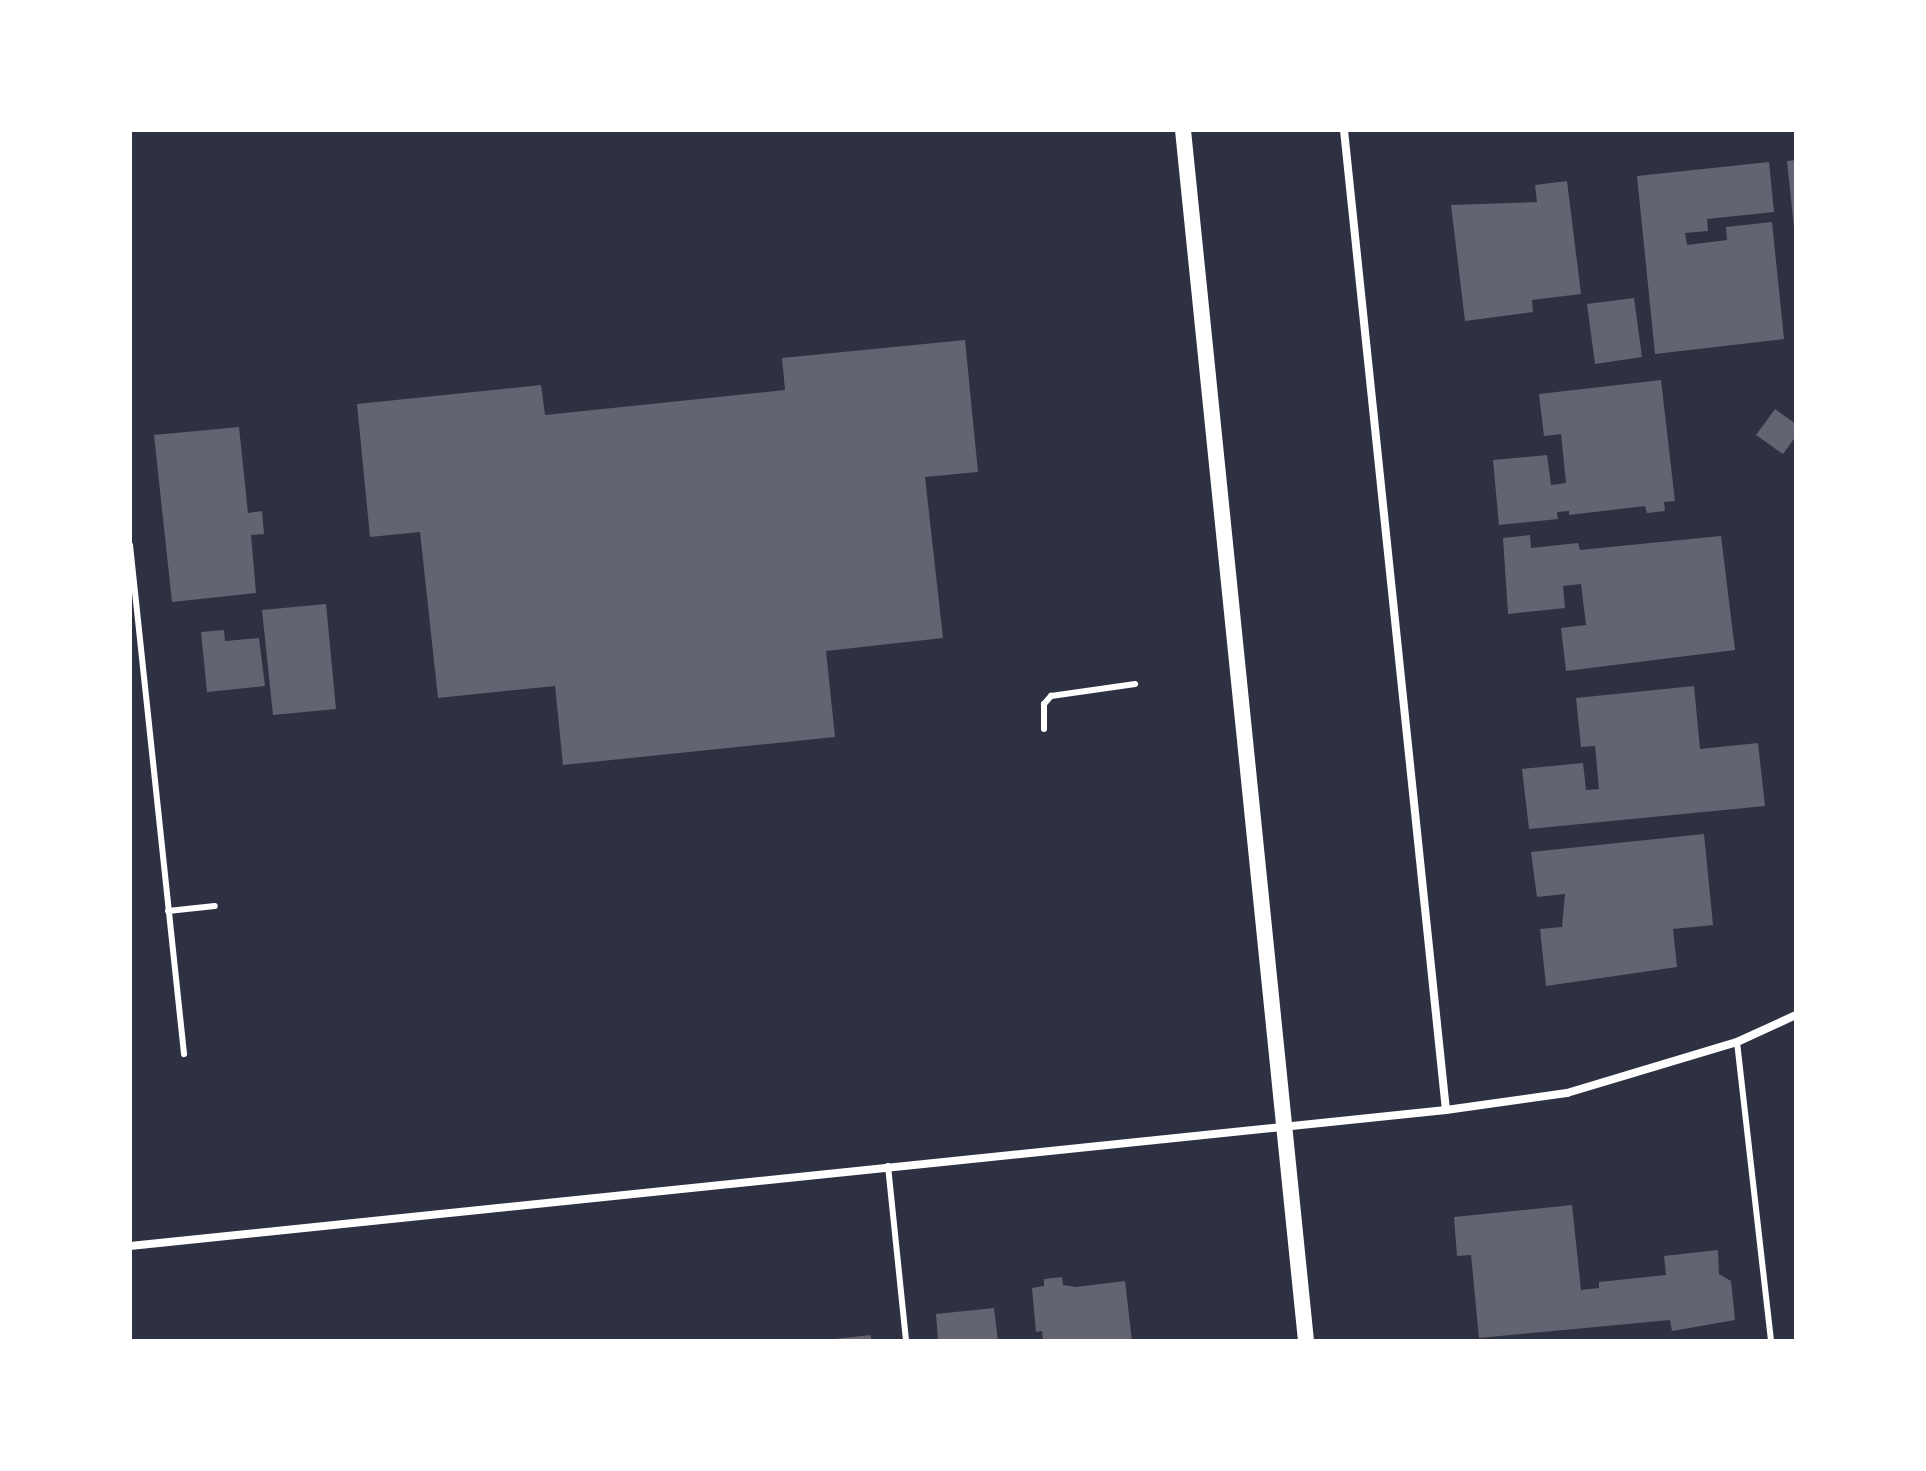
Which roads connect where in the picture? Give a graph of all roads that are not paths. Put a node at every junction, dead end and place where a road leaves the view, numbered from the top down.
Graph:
1 (1183, 130) edge
2 (1344, 130) edge
3 (130, 545) edge
4 (1135, 684) dead end
5 (1044, 729) dead end
6 (215, 906) dead end
7 (168, 911) junction
8 (1796, 1015) edge
9 (1737, 1042) junction
10 (184, 1054) dead end
11 (1446, 1110) junction
12 (1284, 1126) junction
13 (888, 1166) junction
14 (130, 1246) edge
15 (906, 1341) edge
16 (1306, 1341) edge
17 (1771, 1341) edge

1 - 12 main road
2 - 11 street
3 - 7 lane
4 - 5 lane
6 - 7 lane
7 - 10 lane
8 - 9 street
9 - 11 street
9 - 17 lane
11 - 12 street
12 - 13 street
12 - 16 main road
13 - 14 street
13 - 15 lane

